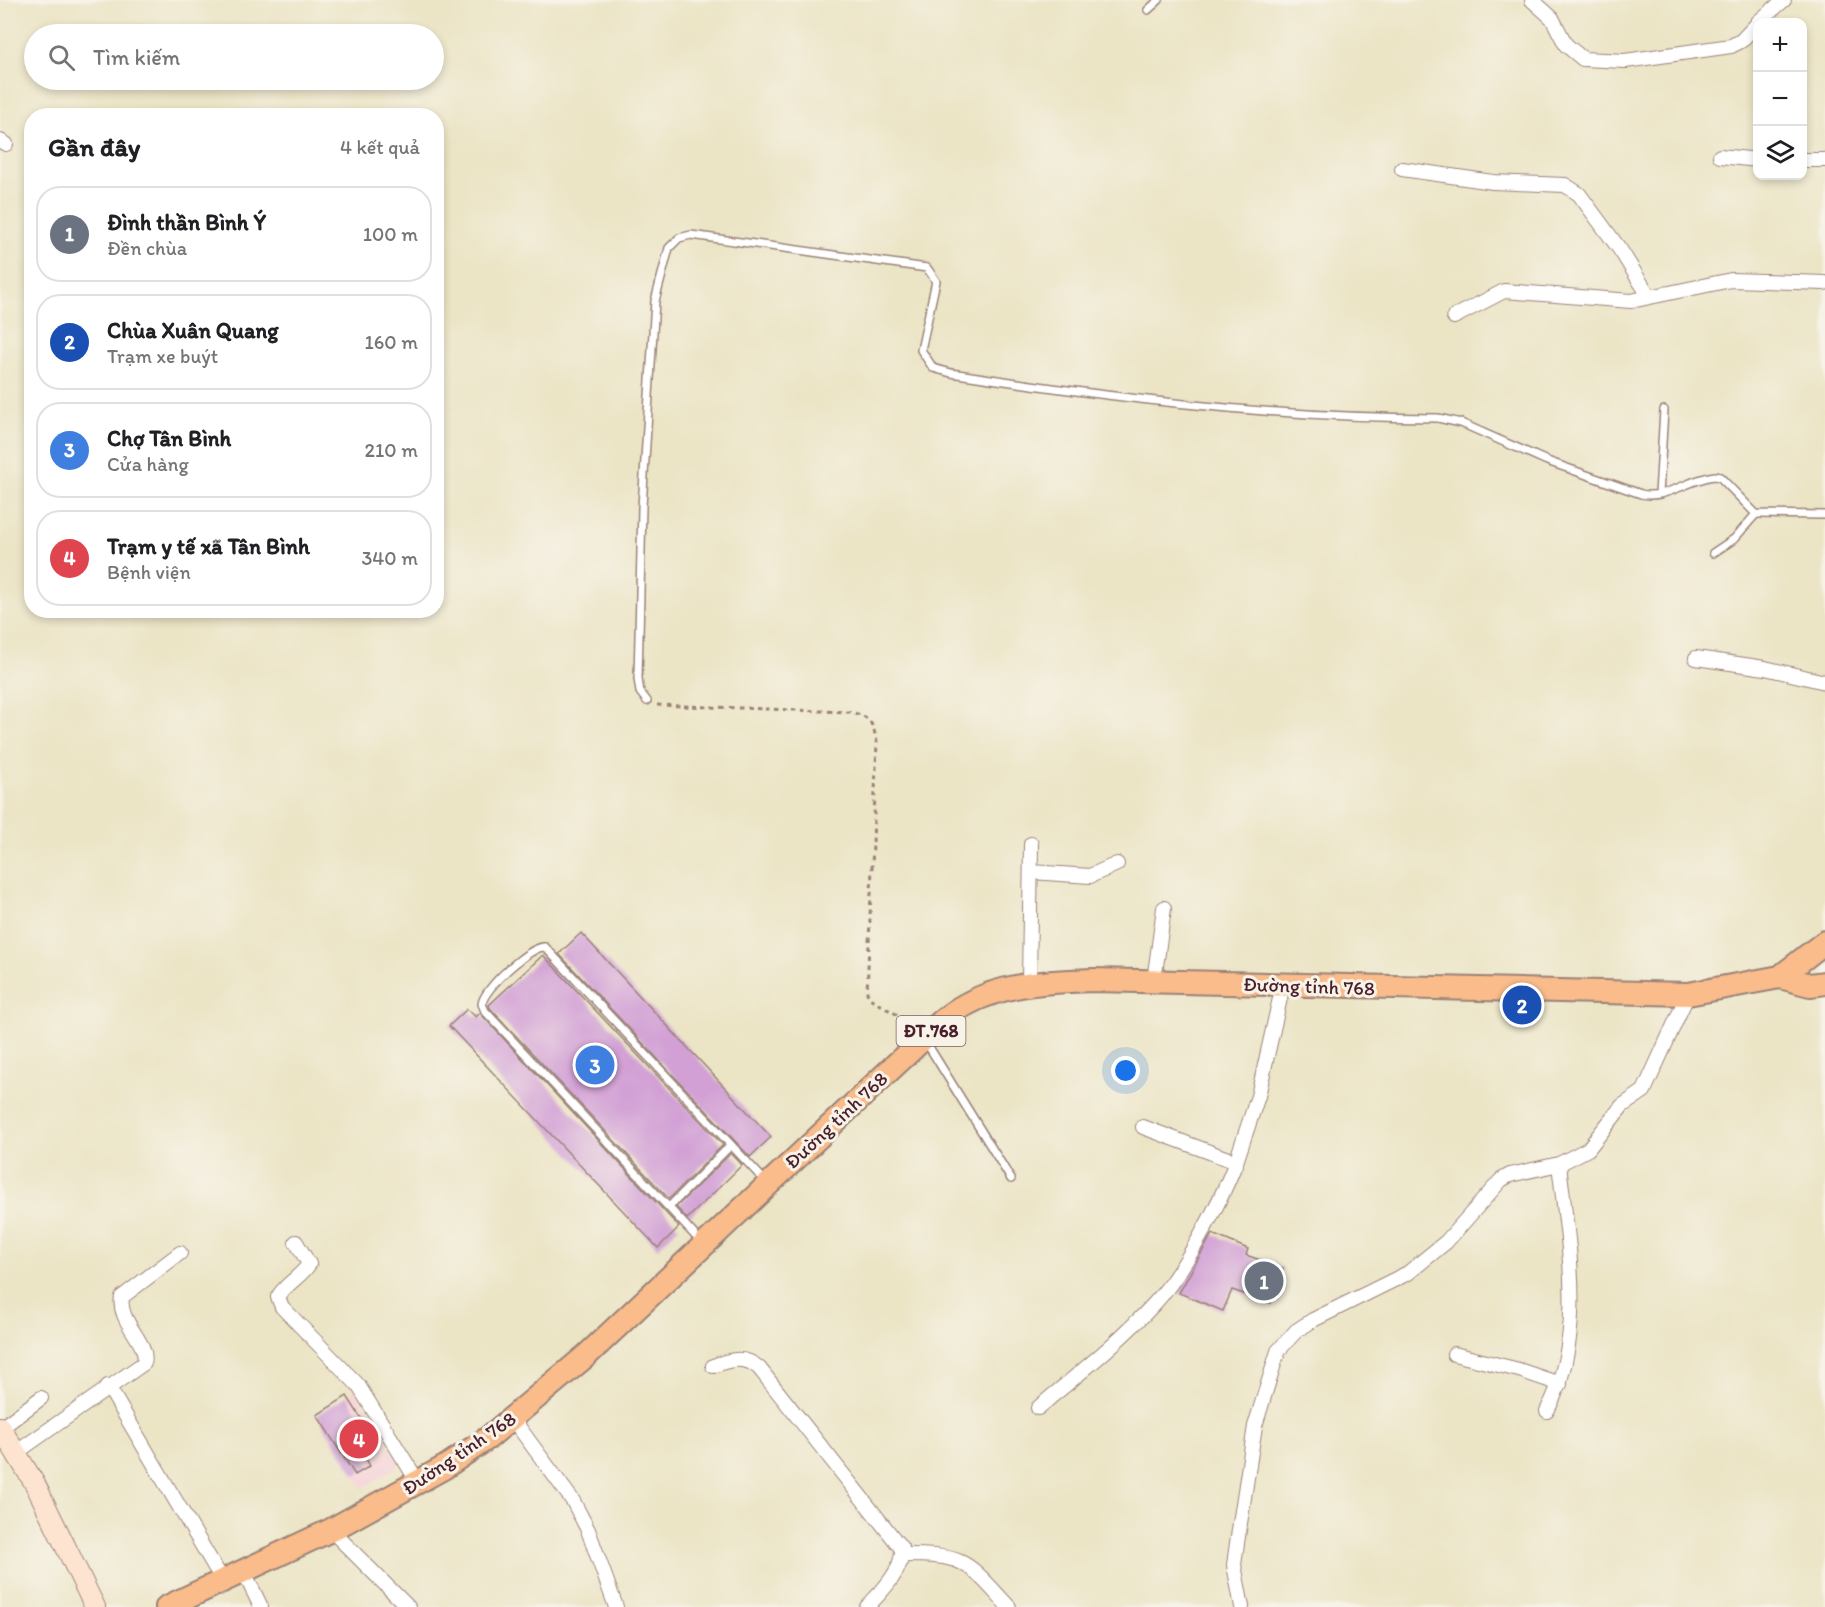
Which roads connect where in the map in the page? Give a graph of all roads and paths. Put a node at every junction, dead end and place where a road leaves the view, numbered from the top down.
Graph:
1 (1159, 0) edge
2 (1532, 0) edge
3 (1784, 0) edge
4 (1148, 10) dead end
5 (1764, 18) edge
6 (1753, 28) edge
7 (1720, 156) dead end
8 (1753, 159) edge
9 (1807, 160) edge
10 (1825, 160) edge
11 (1402, 169) dead end
12 (1825, 283) edge
13 (1649, 296) junction
14 (1454, 317) dead end
15 (1664, 410) dead end
16 (1659, 494) junction
17 (1756, 514) junction
18 (1825, 515) edge
19 (1713, 553) dead end
20 (1696, 658) dead end
21 (1825, 682) edge
22 (647, 701) joint
23 (1031, 844) dead end
24 (1117, 864) dead end
25 (1031, 872) junction
26 (1164, 908) dead end
27 (1825, 942) edge
28 (1779, 977) junction
29 (1154, 981) junction
30 (1029, 983) junction
31 (1825, 983) edge
32 (1283, 985) junction
33 (1688, 994) junction
34 (926, 1035) junction
35 (1143, 1127) dead end
36 (731, 1145) junction
37 (1236, 1162) junction
38 (1559, 1164) junction
39 (1011, 1179) dead end
40 (768, 1185) junction
41 (669, 1207) junction
42 (296, 1242) dead end
43 (704, 1245) junction
44 (180, 1253) dead end
45 (1454, 1354) dead end
46 (713, 1366) dead end
47 (1560, 1384) junction
48 (108, 1386) junction
49 (41, 1398) dead end
50 (1038, 1408) dead end
51 (1547, 1411) dead end
52 (512, 1418) junction
53 (0, 1427) edge
54 (17, 1452) junction
55 (418, 1482) junction
56 (331, 1530) junction
57 (902, 1555) junction
58 (244, 1572) junction
59 (215, 1584) junction
60 (95, 1607) edge
61 (167, 1607) edge
62 (196, 1607) edge
63 (261, 1607) edge
64 (408, 1607) edge
65 (616, 1607) edge
66 (867, 1607) edge
67 (1009, 1607) edge
68 (1242, 1607) edge

1 - 4 lane
2 - 6 street
3 - 5 street
7 - 8 street
9 - 10 street
11 - 13 street
12 - 13 street
13 - 14 street
15 - 16 lane
16 - 17 lane
16 - 22 lane
17 - 18 lane
17 - 19 lane
20 - 21 street
22 - 34 path
23 - 25 street
24 - 25 street
25 - 30 street
26 - 29 street
27 - 28 main road, Đường tỉnh 768 / ĐT.768
28 - 31 main road, ĐT.768
28 - 33 main road, Đường tỉnh 768 / ĐT.768
29 - 30 main road, Đường tỉnh 768 / ĐT.768
29 - 32 main road, Đường tỉnh 768 / ĐT.768
30 - 34 main road, Đường tỉnh 768 / ĐT.768
32 - 33 main road, Đường tỉnh 768 / ĐT.768
32 - 37 street
33 - 38 street
34 - 39 lane
34 - 40 main road, Đường tỉnh 768 / ĐT.768
35 - 37 street
36 - 40 lane
36 - 41 lane
36 - 41 lane
37 - 50 street
38 - 47 street
38 - 68 street
40 - 43 main road, Đường tỉnh 768 / ĐT.768
41 - 43 lane
42 - 55 street
43 - 52 main road, Đường tỉnh 768 / ĐT.768
44 - 48 street
45 - 47 street
46 - 57 street
47 - 51 street
48 - 54 street
48 - 59 street
49 - 53 street
52 - 55 main road, Đường tỉnh 768 / ĐT.768
52 - 65 street
53 - 54 main road
54 - 60 main road
55 - 56 main road, Đường tỉnh 768 / ĐT.768
56 - 58 main road, Đường tỉnh 768 / ĐT.768
56 - 64 street
57 - 66 street
57 - 67 street
58 - 59 main road, Đường tỉnh 768 / ĐT.768
58 - 63 street
59 - 61 main road, Đường tỉnh 768 / ĐT.768
59 - 62 main road

